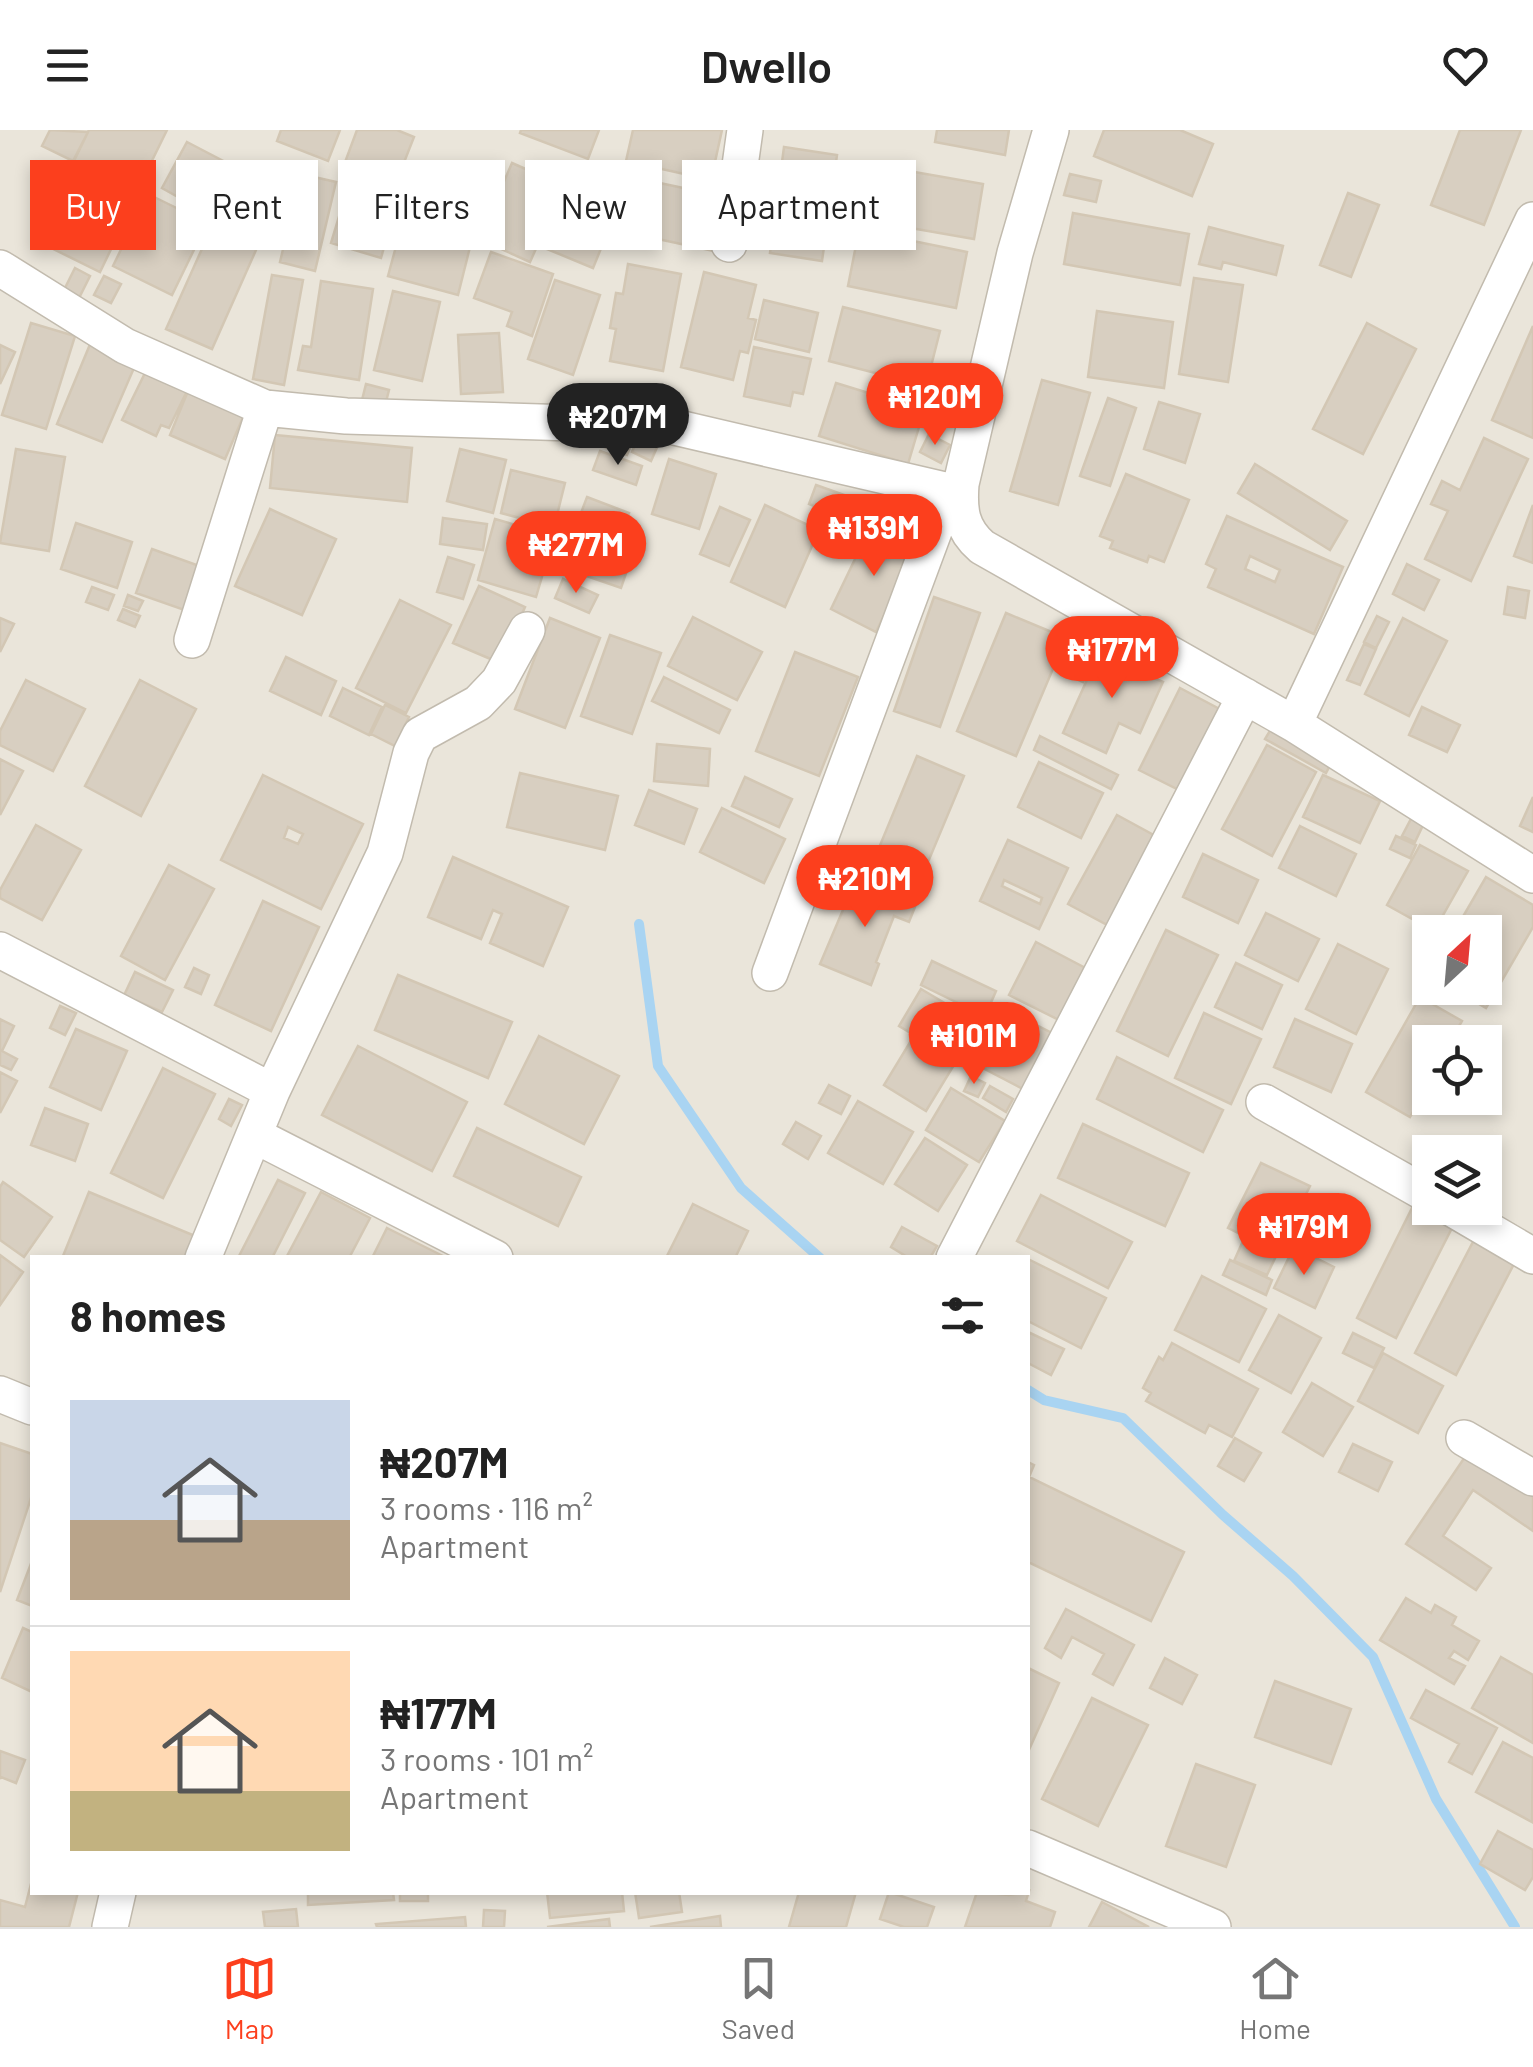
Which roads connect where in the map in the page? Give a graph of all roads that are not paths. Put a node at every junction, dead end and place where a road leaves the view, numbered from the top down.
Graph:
1 (745, 130) edge
2 (1051, 130) edge
3 (741, 160) edge
4 (1533, 220) edge
5 (0, 268) edge
6 (265, 408) junction
7 (954, 500) junction
8 (527, 630) dead end
9 (192, 640) dead end
10 (1245, 696) junction
11 (1294, 724) junction
12 (1533, 874) edge
13 (0, 950) edge
14 (770, 972) dead end
15 (272, 1091) junction
16 (1264, 1102) dead end
17 (254, 1135) junction
18 (1412, 1186) edge
19 (1479, 1225) edge
20 (204, 1255) edge
21 (489, 1255) edge
22 (956, 1255) edge
23 (1533, 1256) edge
24 (0, 1394) edge
25 (30, 1406) edge
26 (1464, 1438) dead end
27 (1533, 1478) edge
28 (1030, 1849) edge
29 (117, 1895) edge
30 (1207, 1926) edge
31 (110, 1927) edge

1 - 3 street
2 - 7 street
4 - 11 street
5 - 6 street
6 - 7 street
6 - 9 street
7 - 10 street
7 - 14 street
8 - 15 street
10 - 11 street
10 - 22 street
11 - 12 street
13 - 15 street
15 - 17 street
16 - 18 street
17 - 20 street
17 - 21 street
19 - 23 street
24 - 25 street
26 - 27 street
28 - 30 street
29 - 31 street

